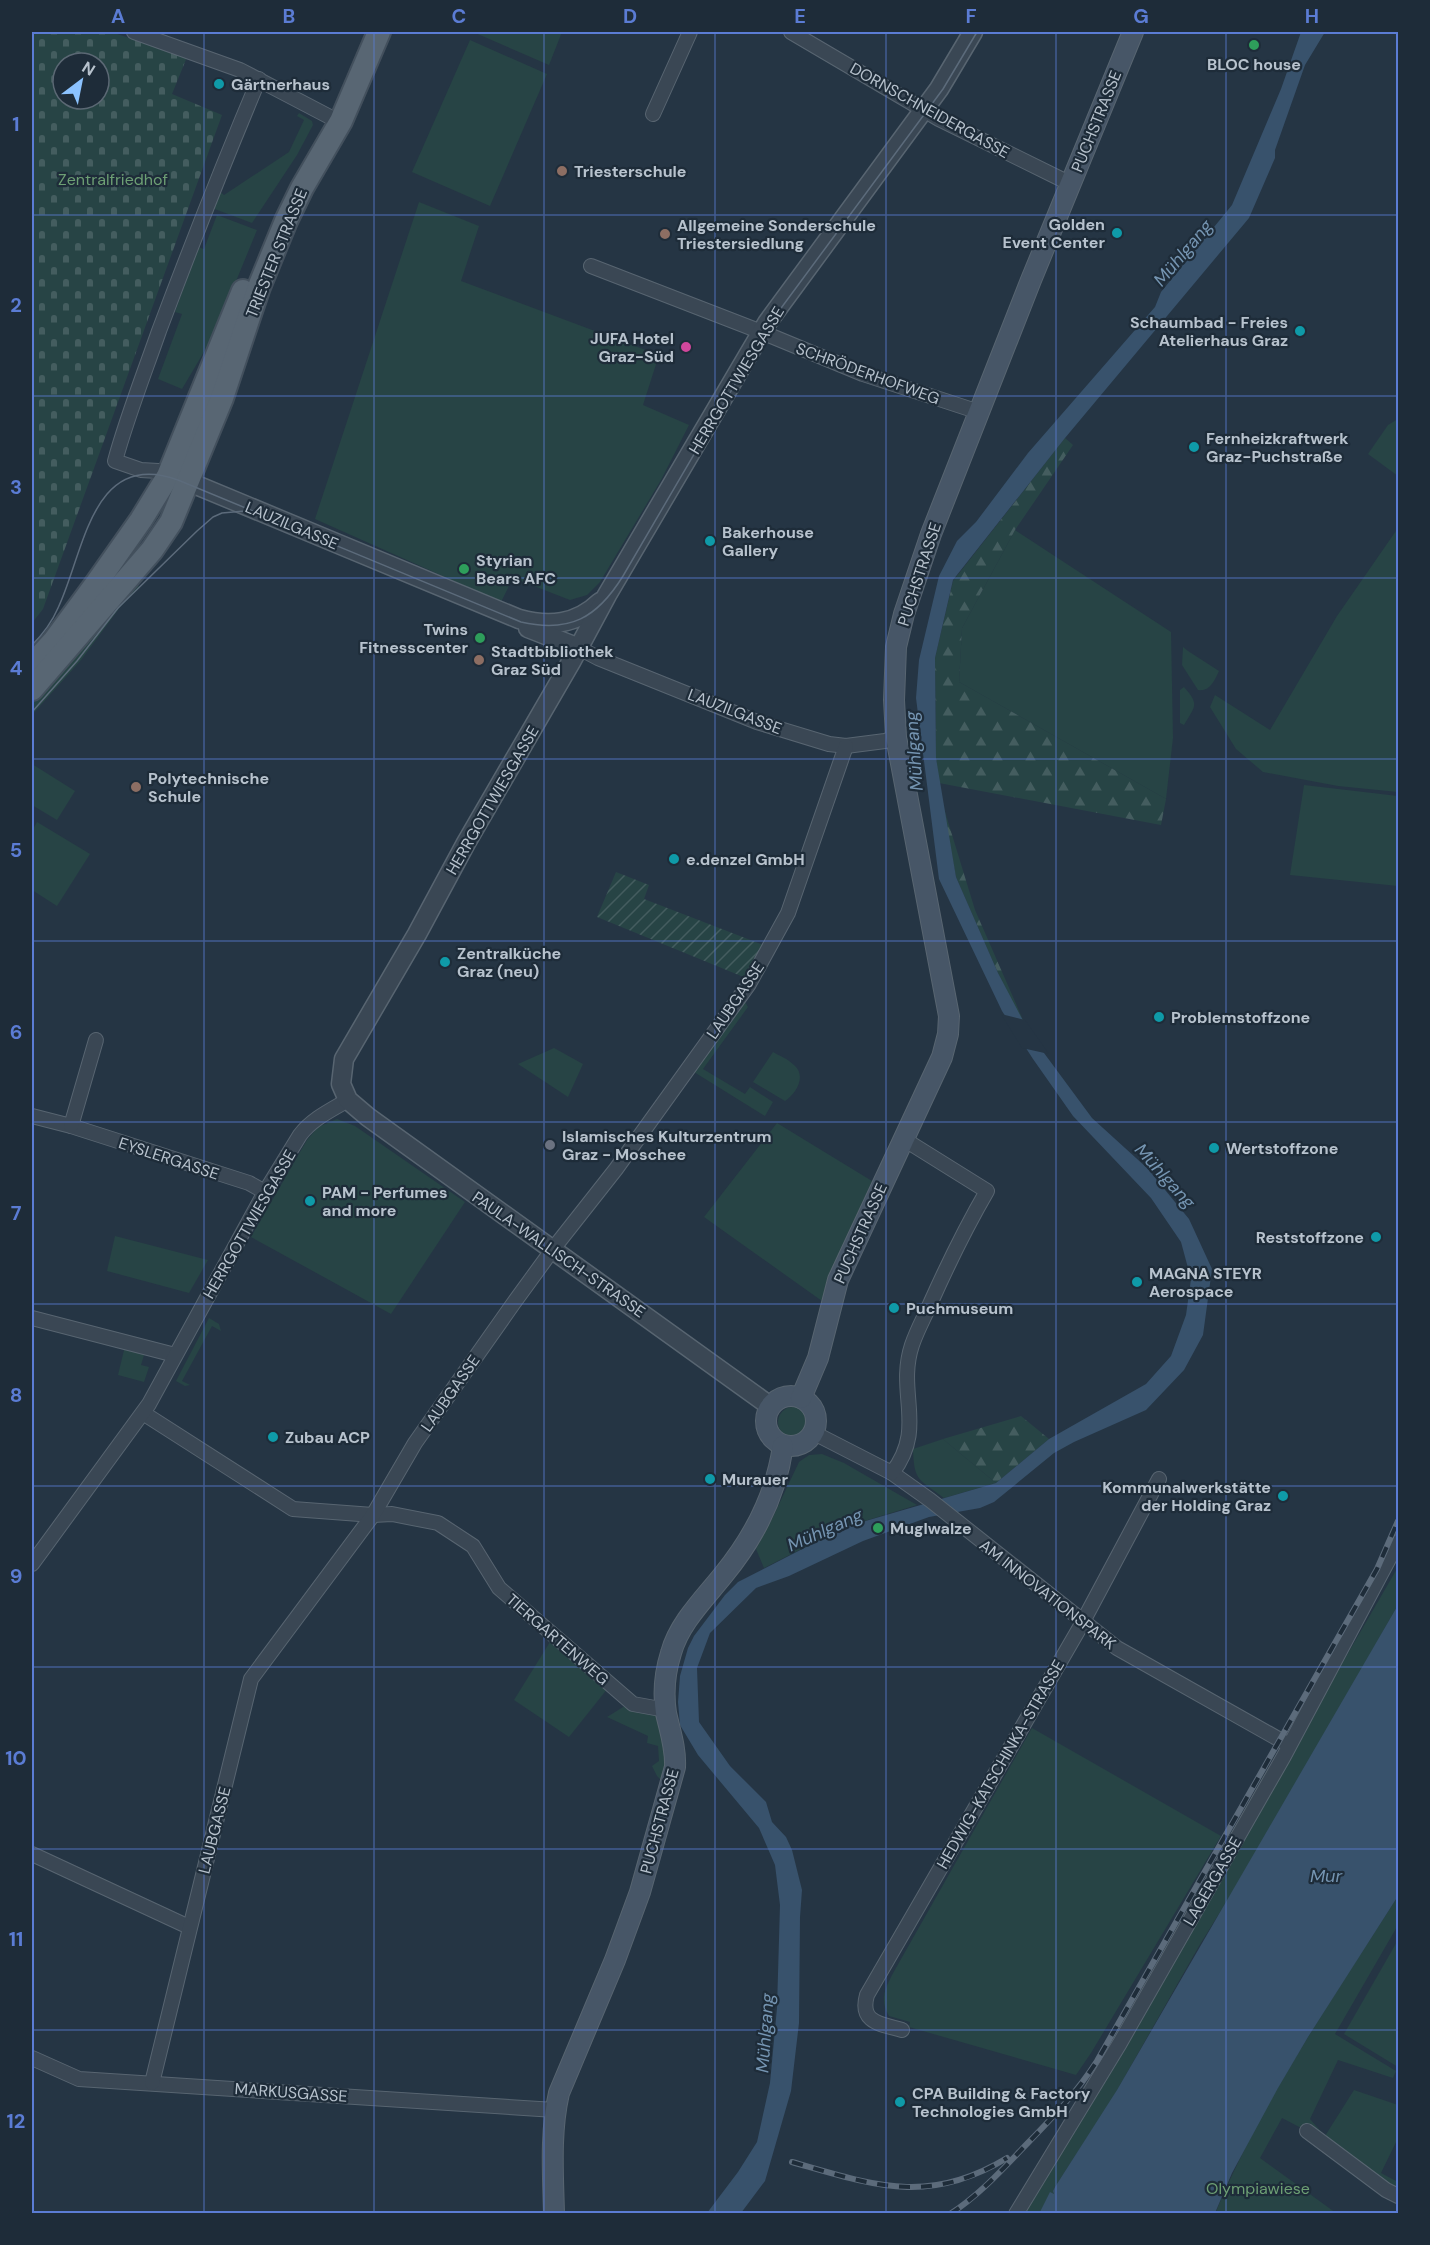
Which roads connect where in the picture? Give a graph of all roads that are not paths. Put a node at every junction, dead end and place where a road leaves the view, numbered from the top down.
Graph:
1 (134, 32) edge
2 (364, 32) edge
3 (379, 32) edge
4 (690, 32) edge
5 (791, 32) edge
6 (973, 32) edge
7 (1133, 32) edge
8 (259, 79) junction
9 (924, 110) junction
10 (653, 114) dead end
11 (328, 116) junction
12 (1071, 184) junction
13 (591, 266) dead end
14 (762, 333) junction
15 (979, 412) junction
16 (179, 478) junction
17 (607, 596) junction
18 (494, 610) junction
19 (574, 620) junction
20 (579, 648) junction
21 (32, 664) edge
22 (32, 689) edge
23 (896, 737) junction
24 (846, 746) junction
25 (96, 1040) dead end
26 (348, 1100) junction
27 (32, 1116) edge
28 (71, 1126) junction
29 (902, 1138) junction
30 (265, 1192) junction
31 (553, 1249) junction
32 (32, 1318) edge
33 (175, 1355) junction
34 (801, 1398) junction
35 (770, 1406) junction
36 (143, 1413) junction
37 (814, 1433) junction
38 (783, 1446) junction
39 (892, 1473) junction
40 (1159, 1479) dead end
41 (373, 1515) junction
42 (1398, 1542) edge
43 (32, 1564) edge
44 (1082, 1622) junction
45 (666, 1710) junction
46 (1289, 1745) junction
47 (32, 1854) edge
48 (189, 1927) junction
49 (902, 2030) dead end
50 (32, 2058) edge
51 (152, 2083) junction
52 (555, 2110) junction
53 (1307, 2131) dead end
54 (1398, 2196) edge
55 (554, 2214) edge
56 (1016, 2214) edge

1 - 8 street
2 - 11 main road, TRIESTER STRASSE
3 - 16 main road, TRIESTER STRASSE
4 - 10 street
5 - 9 street, DORNSCHNEIDERGASSE
6 - 9 street, HERRGOTTWIESGASSE
7 - 12 main road, PUCHSTRASSE
8 - 11 street
8 - 16 street
9 - 12 street, DORNSCHNEIDERGASSE
9 - 14 street, HERRGOTTWIESGASSE
11 - 16 main road, TRIESTER STRASSE
12 - 15 main road, PUCHSTRASSE
13 - 14 street, SCHRÖDERHOFWEG
14 - 15 street, SCHRÖDERHOFWEG
14 - 17 street, HERRGOTTWIESGASSE
15 - 23 main road, PUCHSTRASSE
16 - 18 street, LAUZILGASSE
16 - 21 main road, TRIESTER STRASSE
16 - 22 main road, TRIESTER STRASSE
17 - 19 street, LAUZILGASSE
17 - 20 street, HERRGOTTWIESGASSE
18 - 19 street, LAUZILGASSE
18 - 20 street, LAUZILGASSE
19 - 20 street
20 - 24 street, LAUZILGASSE
20 - 26 street, HERRGOTTWIESGASSE
23 - 24 street, LAUZILGASSE
23 - 29 main road, PUCHSTRASSE
24 - 31 street, LAUBGASSE
25 - 28 street
26 - 30 street, HERRGOTTWIESGASSE
26 - 31 street, PAULA-WALLISCH-STRASSE
27 - 28 street, EYSLERGASSE
28 - 30 street, EYSLERGASSE
29 - 34 main road, PUCHSTRASSE
29 - 39 street
30 - 33 street, HERRGOTTWIESGASSE
31 - 35 street, PAULA-WALLISCH-STRASSE
31 - 41 street, LAUBGASSE
32 - 33 street
33 - 36 street, HERRGOTTWIESGASSE
34 - 35 main road
34 - 37 main road
35 - 38 main road
36 - 41 street, TIERGARTENWEG
36 - 43 street, HERRGOTTWIESGASSE
37 - 38 main road
37 - 39 street, AM INNOVATIONSPARK
38 - 45 main road, PUCHSTRASSE
39 - 44 street, AM INNOVATIONSPARK
40 - 44 street, HEDWIG-KATSCHINKA-STRASSE
41 - 45 street, TIERGARTENWEG
41 - 48 street, LAUBGASSE
42 - 46 street, LAGERGASSE
44 - 46 street, AM INNOVATIONSPARK
44 - 49 street, HEDWIG-KATSCHINKA-STRASSE
45 - 52 main road, PUCHSTRASSE
46 - 56 street, LAGERGASSE
47 - 48 street
48 - 51 street, LAUBGASSE
50 - 51 street, MARKUSGASSE
51 - 52 street, MARKUSGASSE
52 - 55 main road, PUCHSTRASSE
53 - 54 street

